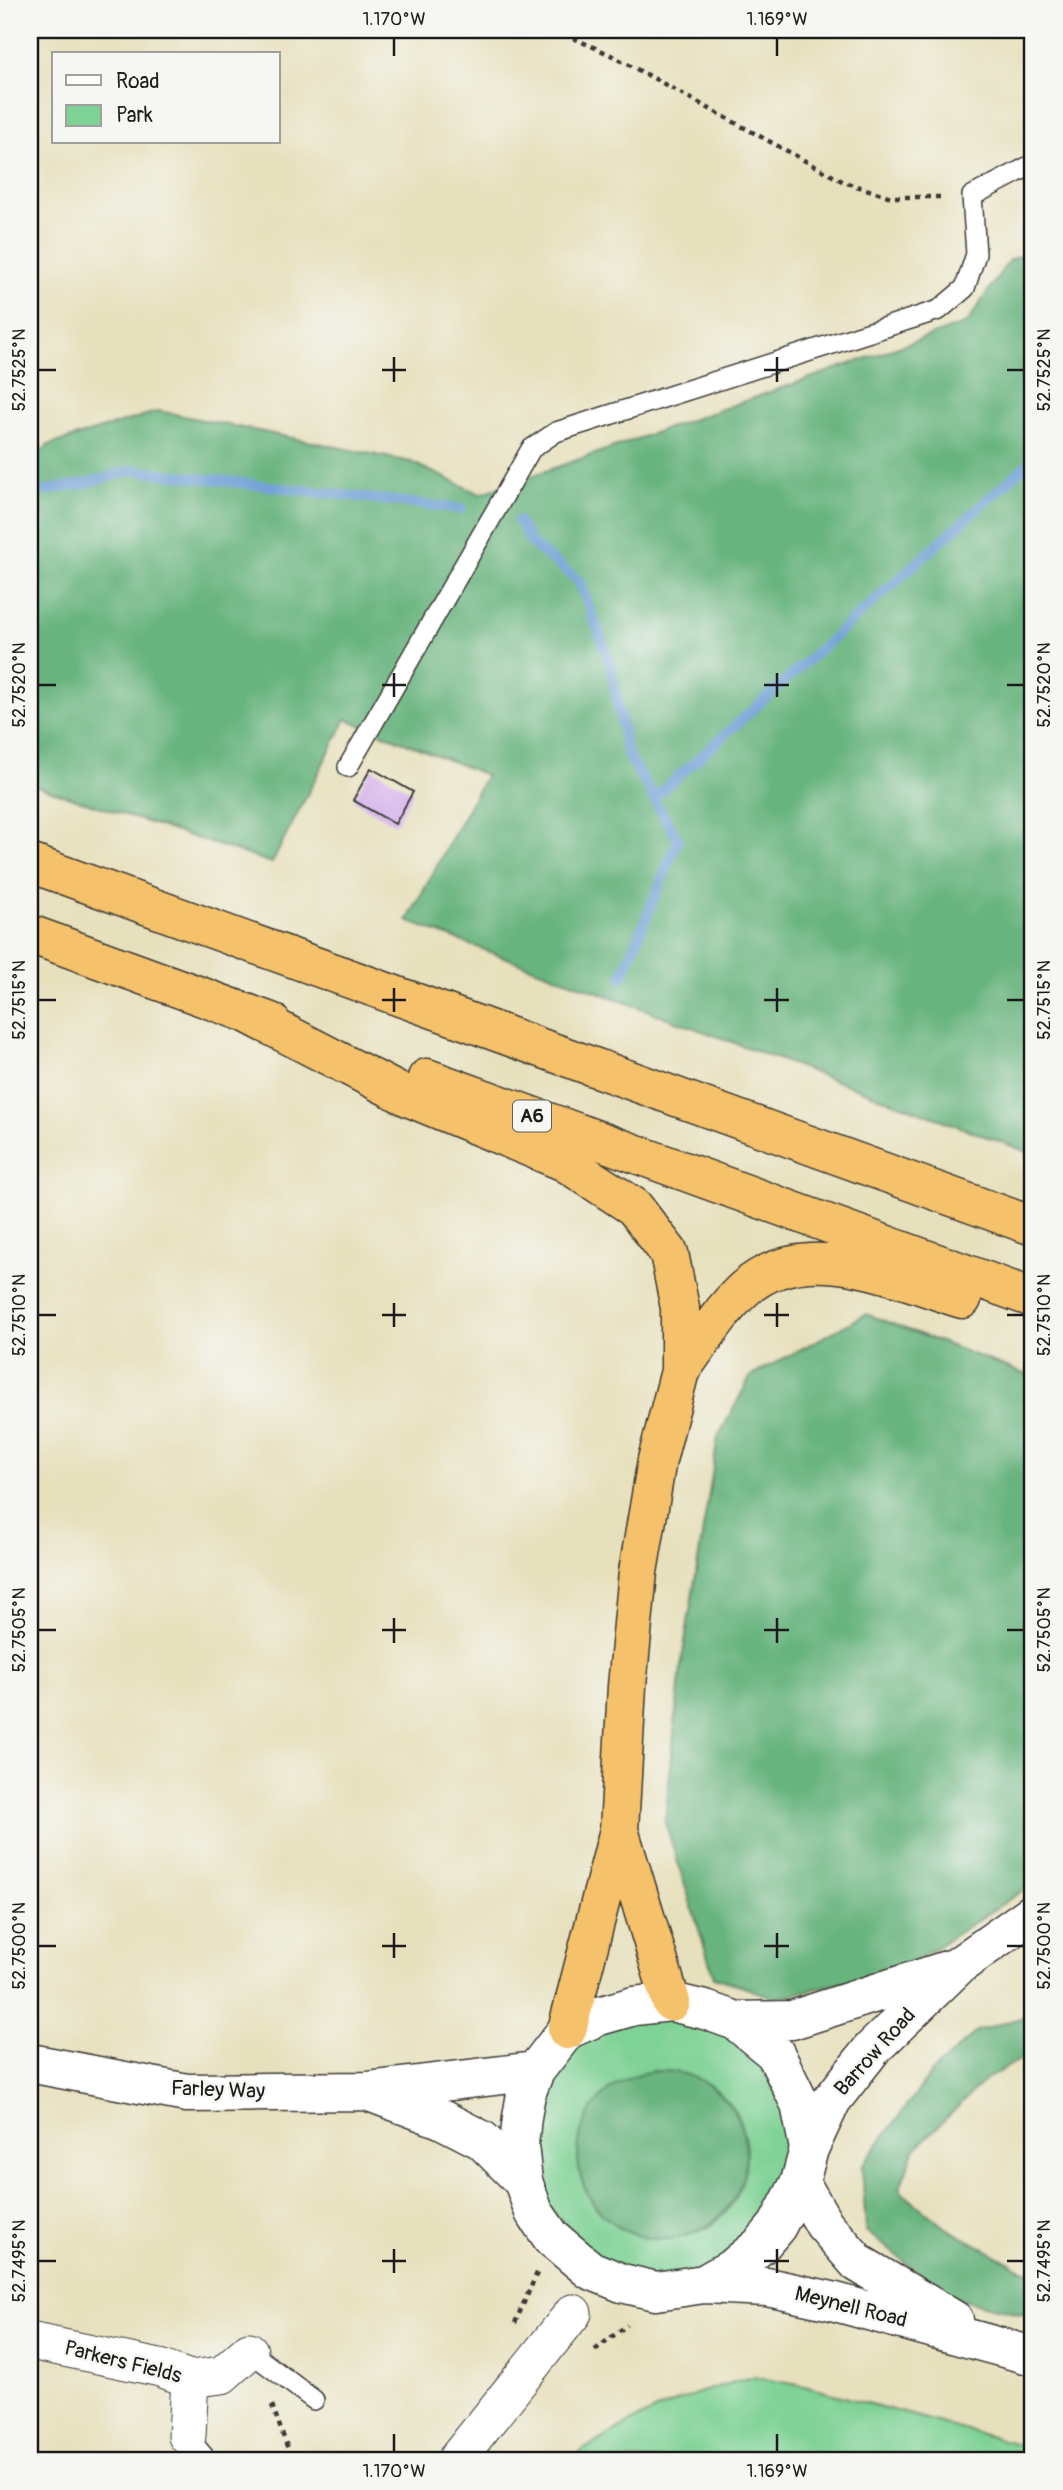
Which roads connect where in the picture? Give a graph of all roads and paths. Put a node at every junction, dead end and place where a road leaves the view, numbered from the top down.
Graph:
1 (555, 30) edge
2 (1033, 164) edge
3 (972, 196) junction
4 (348, 767) dead end
5 (30, 863) edge
6 (30, 934) edge
7 (246, 1013) junction
8 (1033, 1226) edge
9 (1033, 1298) edge
10 (1033, 1322) edge
11 (680, 1371) junction
12 (619, 1830) junction
13 (1033, 1913) edge
14 (958, 1966) junction
15 (671, 2002) junction
16 (736, 2021) junction
17 (567, 2030) junction
18 (30, 2063) edge
19 (535, 2071) junction
20 (367, 2091) junction
21 (804, 2165) junction
22 (523, 2182) junction
23 (704, 2284) junction
24 (573, 2313) dead end
25 (30, 2341) edge
26 (997, 2345) junction
27 (250, 2351) joint
28 (1033, 2356) edge
29 (190, 2379) junction
30 (314, 2400) dead end
31 (197, 2448) edge
32 (456, 2460) edge

1 - 3 path
2 - 3 lane
3 - 4 lane
5 - 8 highway
6 - 7 highway, A6
7 - 9 highway, A6
7 - 11 highway
10 - 11 highway
11 - 12 highway
12 - 15 highway
12 - 17 highway
13 - 14 street, Barrow Road
14 - 16 street, Barrow Road
14 - 21 street, Barrow Road
15 - 16 street
15 - 17 street
16 - 21 street, Meynell Road
17 - 19 street
18 - 20 street, Farley Way
19 - 20 street, Farley Way
19 - 22 street
20 - 22 street, Farley Way
21 - 23 street, Barrow Road
21 - 26 street, Meynell Road
22 - 23 street
23 - 26 street, Meynell Road
24 - 32 street
25 - 29 street, Parkers Fields
26 - 28 street, Meynell Road
27 - 29 street, Parkers Fields
27 - 30 lane
29 - 31 street

